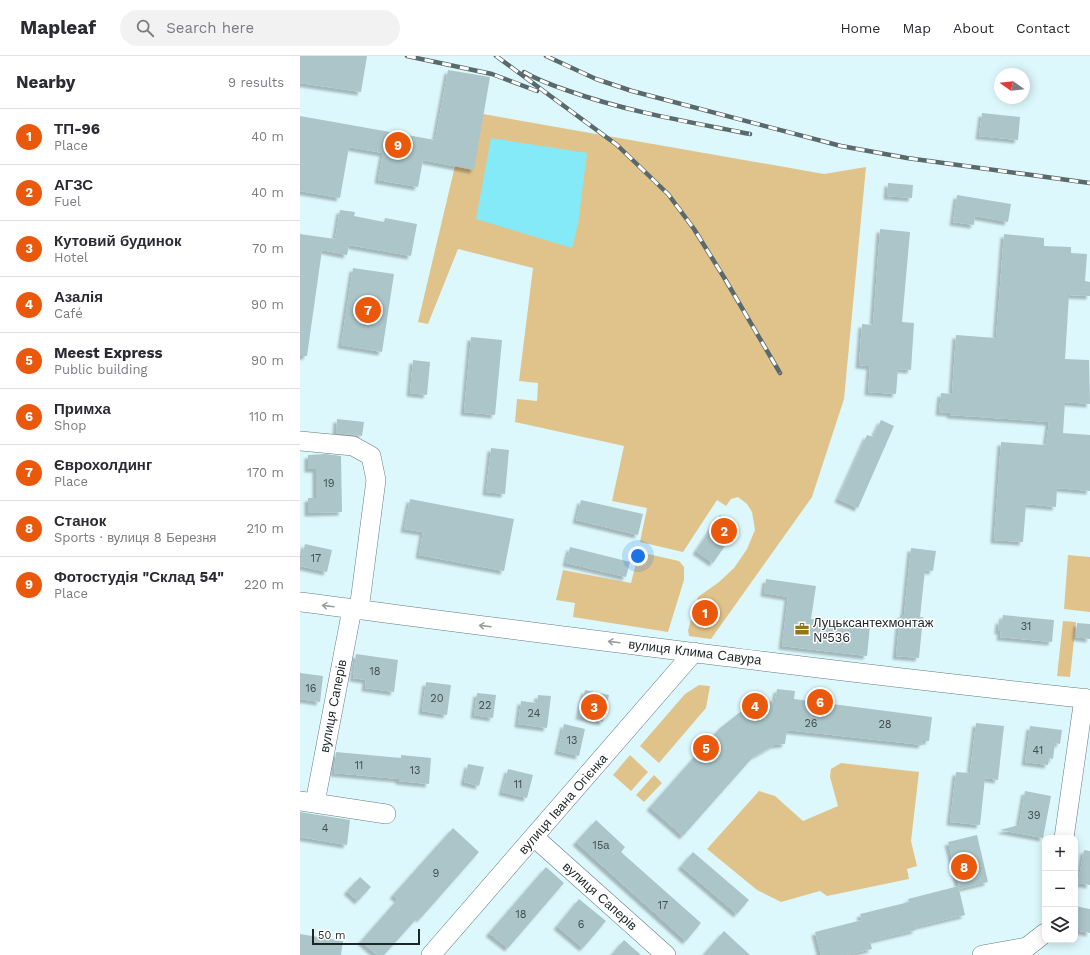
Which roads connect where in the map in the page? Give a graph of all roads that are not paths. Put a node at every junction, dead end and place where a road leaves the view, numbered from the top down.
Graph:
1 (300, 441) edge
2 (300, 602) edge
3 (355, 609) junction
4 (694, 652) junction
5 (1087, 699) edge
6 (308, 802) edge
7 (386, 814) dead end
8 (1064, 835) edge
9 (534, 837) junction
10 (1042, 935) edge
11 (431, 955) edge
12 (666, 955) edge
13 (982, 955) edge

1 - 3 street, вулиця Саперів
3 -> 2 street, вулиця Клима Савура
4 -> 3 street, вулиця Клима Савура
3 - 6 street, вулиця Саперів
4 - 5 street, вулиця Клима Савура
4 - 9 street, вулиця Івана Огієнка
5 - 8 street
6 - 7 street, вулиця Саперів
9 - 11 street, вулиця Івана Огієнка
9 - 12 street, вулиця Саперів
10 - 13 street

